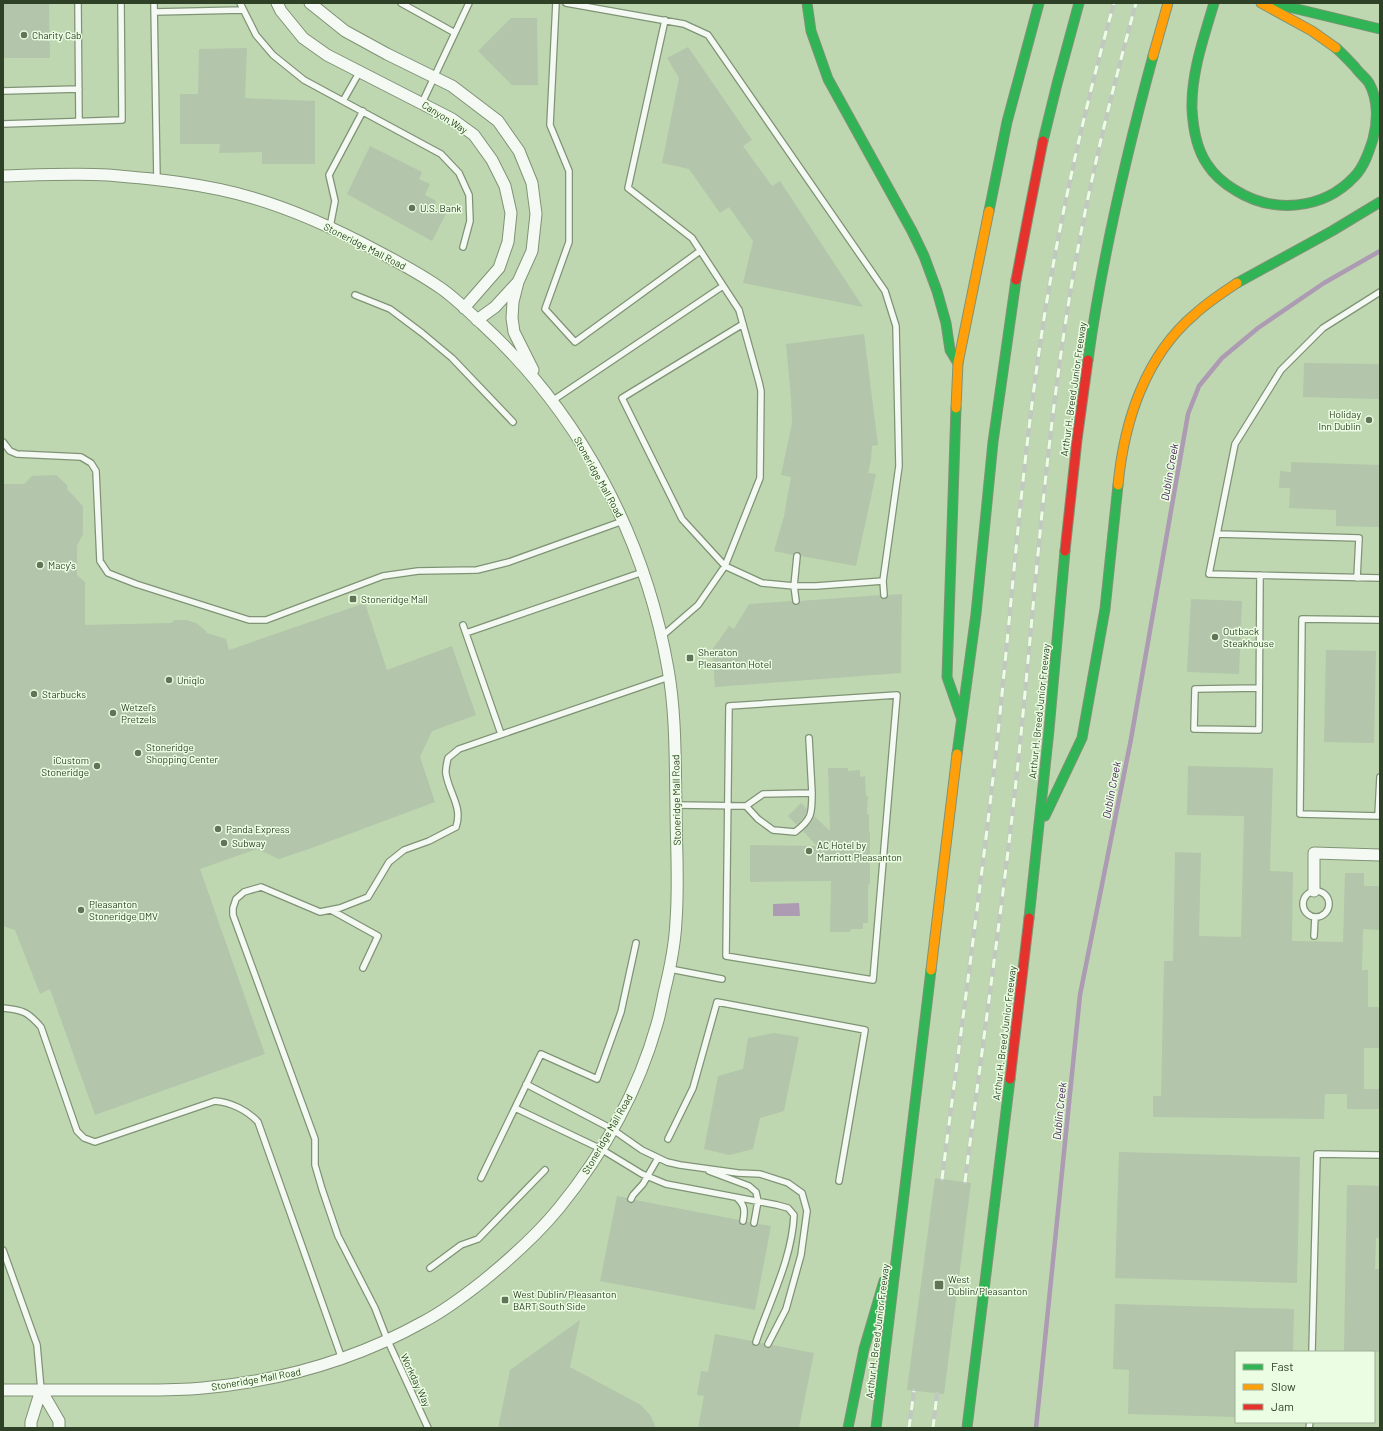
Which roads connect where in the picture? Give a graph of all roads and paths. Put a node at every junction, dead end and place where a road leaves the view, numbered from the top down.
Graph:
1 (78, 3) edge
2 (121, 3) edge
3 (154, 3) edge
4 (240, 3) edge
5 (277, 3) edge
6 (310, 3) edge
7 (401, 3) edge
8 (469, 3) edge
9 (556, 3) edge
10 (566, 3) edge
11 (807, 3) edge
12 (1038, 3) edge
13 (1079, 3) edge
14 (1168, 3) edge
15 (1214, 3) edge
16 (1261, 3) edge
17 (1272, 3) edge
18 (588, 5) edge
19 (243, 10) junction
20 (154, 12) junction
21 (665, 20) junction
22 (1380, 29) edge
23 (455, 33) junction
24 (360, 71) junction
25 (434, 77) junction
26 (79, 89) junction
27 (3, 91) edge
28 (343, 101) junction
29 (422, 103) junction
30 (363, 111) junction
31 (79, 121) junction
32 (3, 124) edge
33 (3, 176) edge
34 (157, 180) junction
35 (1380, 202) edge
36 (330, 227) junction
37 (463, 247) dead end
38 (700, 251) junction
39 (518, 282) junction
40 (723, 286) junction
41 (1380, 292) edge
42 (355, 296) dead end
43 (464, 308) junction
44 (477, 320) junction
45 (743, 324) junction
46 (958, 363) junction
47 (538, 382) junction
48 (552, 402) junction
49 (513, 422) dead end
50 (3, 442) edge
51 (623, 521) junction
52 (1217, 534) junction
53 (797, 556) dead end
54 (725, 566) junction
55 (643, 572) junction
56 (1260, 575) junction
57 (1357, 578) junction
58 (1380, 578) edge
59 (883, 581) junction
60 (794, 586) junction
61 (884, 595) dead end
62 (796, 601) dead end
63 (1380, 620) edge
64 (463, 625) dead end
65 (466, 633) junction
66 (661, 637) junction
67 (669, 677) junction
68 (1259, 688) junction
69 (962, 717) junction
70 (501, 734) junction
71 (809, 738) dead end
72 (1380, 777) edge
73 (812, 793) junction
74 (676, 805) junction
75 (728, 806) junction
76 (746, 806) junction
77 (1038, 831) junction
78 (1380, 855) edge
79 (1314, 891) junction
80 (331, 910) junction
81 (1315, 917) junction
82 (1314, 936) dead end
83 (636, 942) dead end
84 (363, 968) dead end
85 (670, 969) junction
86 (722, 979) dead end
87 (3, 1008) edge
88 (526, 1084) junction
89 (514, 1108) junction
90 (612, 1129) junction
91 (668, 1139) dead end
92 (601, 1149) junction
93 (1380, 1155) edge
94 (658, 1158) junction
95 (696, 1167) junction
96 (545, 1170) dead end
97 (647, 1176) junction
98 (481, 1178) dead end
99 (839, 1181) dead end
100 (737, 1198) junction
101 (631, 1199) dead end
102 (758, 1201) junction
103 (902, 1217) junction
104 (743, 1221) dead end
105 (754, 1223) dead end
106 (3, 1250) edge
107 (430, 1268) dead end
108 (387, 1339) junction
109 (756, 1342) dead end
110 (768, 1344) dead end
111 (1312, 1351) edge
112 (342, 1359) junction
113 (3, 1390) edge
114 (42, 1390) junction
115 (31, 1428) edge
116 (60, 1428) edge
117 (428, 1428) edge
118 (848, 1428) edge
119 (876, 1428) edge
120 (967, 1428) edge

1 - 26 lane
2 - 31 lane
3 - 20 lane
4 - 19 lane
5 - 24 street, Canyon Way
6 - 25 street
7 - 23 lane
8 - 23 lane
9 - 38 lane
10 - 18 lane
11 - 46 main road
12 - 46 main road
13 - 69 main road, Arthur H. Breed Junior Freeway
14 - 77 main road, Arthur H. Breed Junior Freeway
15 - 16 main road
17 - 22 main road
18 - 21 lane
19 - 20 lane
19 - 28 lane
20 - 34 lane
21 - 38 lane
21 - 59 lane
23 - 25 lane
24 - 28 lane
24 - 29 street, Canyon Way
25 - 29 lane
25 - 39 street
26 - 27 lane
26 - 31 lane
28 - 30 lane
29 - 43 street, Canyon Way
30 - 36 lane
30 - 37 lane
31 - 32 lane
33 - 34 street, Stoneridge Mall Road
34 - 36 street, Stoneridge Mall Road
35 - 77 main road
36 - 43 street, Stoneridge Mall Road
38 - 40 lane
39 - 44 street
39 - 47 street
40 - 45 lane
40 - 48 lane
41 - 52 lane
42 - 49 lane
43 - 44 street, Stoneridge Mall Road
44 - 47 street, Stoneridge Mall Road
45 - 54 lane
45 - 54 lane
46 - 69 main road
47 - 48 street, Stoneridge Mall Road
48 - 51 street, Stoneridge Mall Road
50 - 51 lane
51 - 55 street, Stoneridge Mall Road
52 - 56 lane
52 - 57 lane
53 - 60 lane
54 - 60 lane
54 - 66 lane
55 - 65 lane
55 - 66 street, Stoneridge Mall Road
56 - 57 lane
56 - 68 lane
57 - 58 lane
59 - 60 lane
59 - 61 lane
60 - 62 lane
63 - 72 lane
64 - 65 lane
65 - 70 lane
66 - 67 street, Stoneridge Mall Road
67 - 70 lane
67 - 74 street, Stoneridge Mall Road
68 - 68 lane
69 - 103 main road, Arthur H. Breed Junior Freeway
70 - 80 lane
71 - 73 lane
73 - 76 lane
73 - 76 lane
74 - 75 lane
74 - 85 street, Stoneridge Mall Road
75 - 75 lane
75 - 76 lane
77 - 120 main road, Arthur H. Breed Junior Freeway
78 - 79 street
79 - 81 lane
79 - 81 lane
80 - 84 lane
80 - 108 lane, Workday Way
81 - 82 lane
83 - 88 lane
85 - 86 lane
85 - 90 street, Stoneridge Mall Road
87 - 112 lane
88 - 89 lane
88 - 90 lane
89 - 92 lane
89 - 98 lane
90 - 92 street, Stoneridge Mall Road
90 - 94 lane
91 - 99 lane
92 - 97 lane
92 - 108 street, Stoneridge Mall Road
93 - 111 lane
94 - 95 lane
94 - 97 lane
95 - 102 lane
95 - 110 lane
96 - 107 lane
97 - 100 lane
97 - 101 lane
100 - 102 lane
100 - 104 lane
102 - 105 lane
102 - 109 lane
103 - 118 main road
103 - 119 main road, Arthur H. Breed Junior Freeway
106 - 114 lane
108 - 112 street, Stoneridge Mall Road
108 - 117 lane, Workday Way
112 - 114 street, Stoneridge Mall Road
113 - 114 street, Stoneridge Mall Road
114 - 115 street
114 - 116 street

